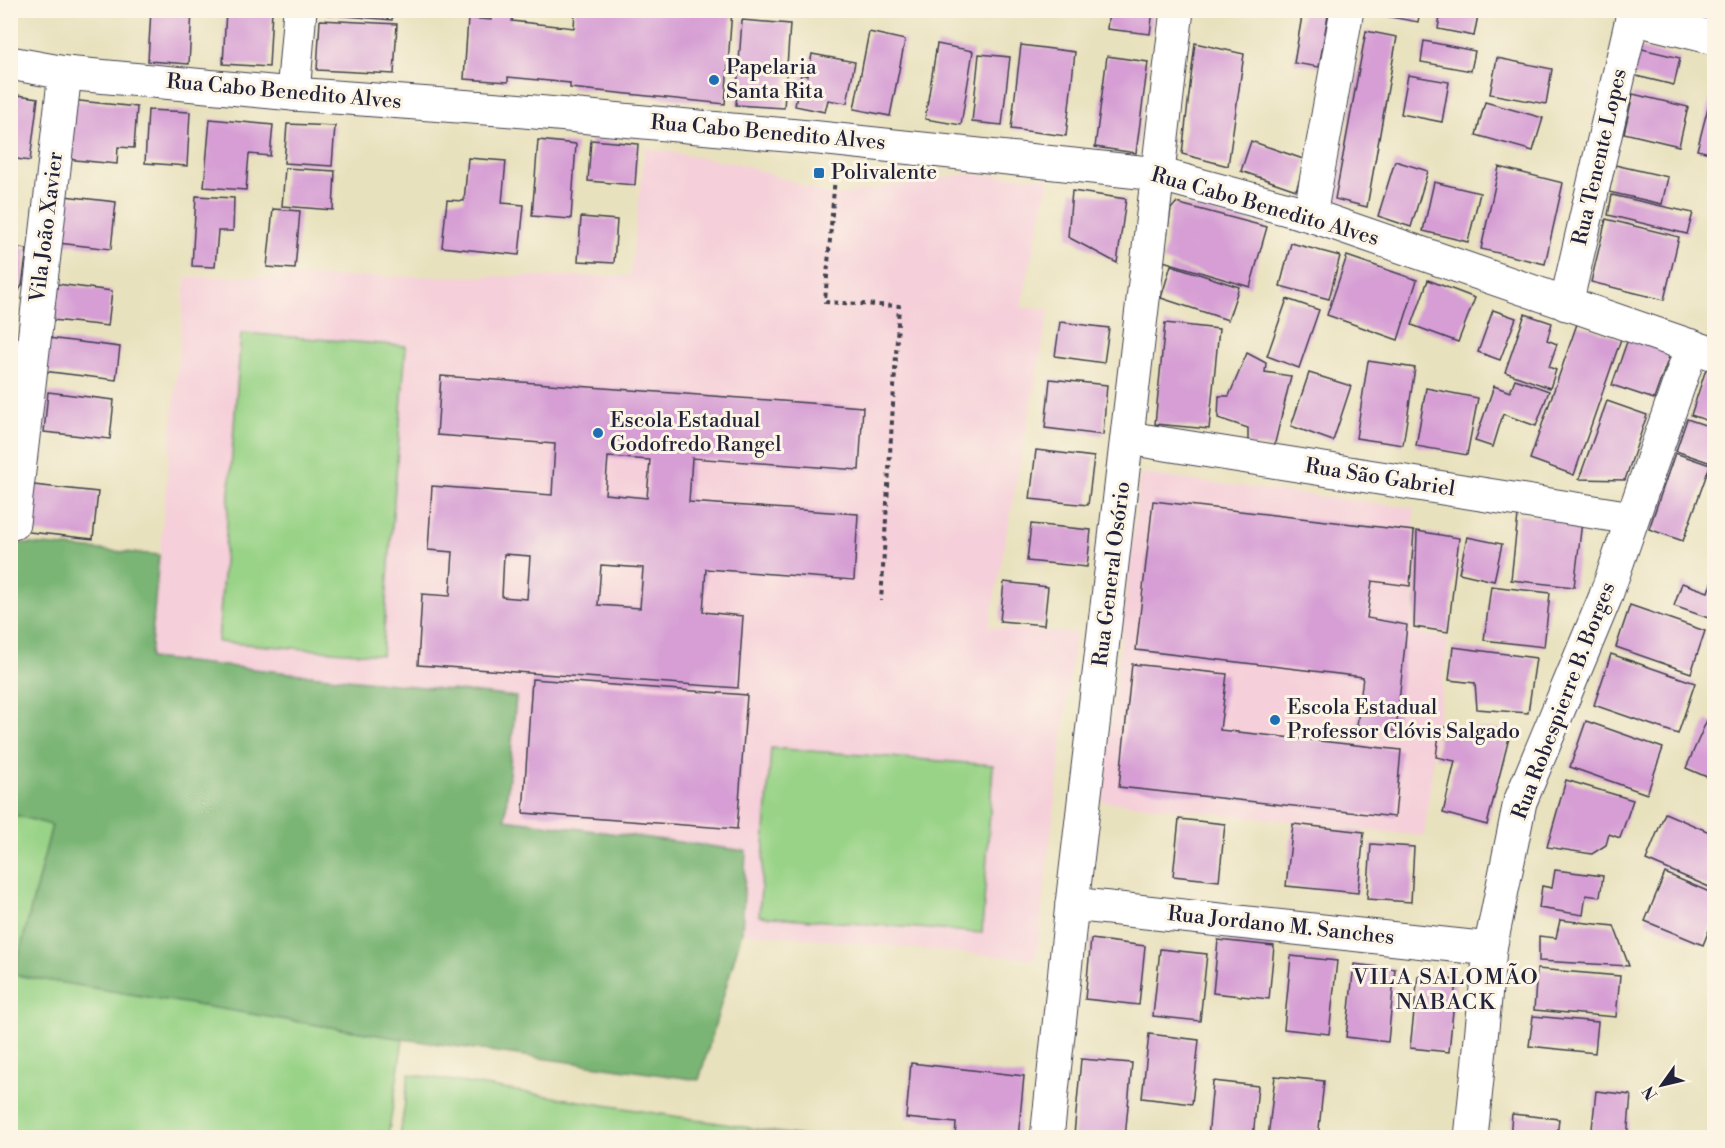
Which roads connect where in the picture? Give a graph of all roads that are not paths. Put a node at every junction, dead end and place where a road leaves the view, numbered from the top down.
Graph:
1 (300, 10) edge
2 (1177, 10) edge
3 (1347, 10) edge
4 (1633, 14) edge
5 (1714, 38) edge
6 (10, 63) edge
7 (65, 73) junction
8 (293, 94) junction
9 (1158, 174) junction
10 (1310, 215) junction
11 (1566, 304) junction
12 (1703, 350) edge
13 (1128, 438) junction
14 (1632, 518) junction
15 (13, 524) dead end
16 (1072, 904) junction
17 (1490, 949) junction
18 (1047, 1137) edge
19 (1471, 1137) edge

1 - 8 street
2 - 9 street, Rua General Osório
3 - 10 street
4 - 5 street
4 - 11 street, Rua Tenente Lopes
6 - 7 street, Rua Cabo Benedito Alves
7 - 8 street, Rua Cabo Benedito Alves
7 - 15 street, Vila João Xavier
8 - 9 street, Rua Cabo Benedito Alves
9 - 10 street, Rua Cabo Benedito Alves
9 - 13 street, Rua General Osório
10 - 11 street, Rua Cabo Benedito Alves
11 - 12 street, Rua Cabo Benedito Alves
12 - 14 street, Rua Robespierre B. Borges
13 - 14 street, Rua São Gabriel
13 - 16 street, Rua General Osório
14 - 17 street, Rua Robespierre B. Borges
16 - 17 street, Rua Jordano M. Sanches
16 - 18 street, Rua General Osório
17 - 19 street, Rua Robespierre B. Borges

